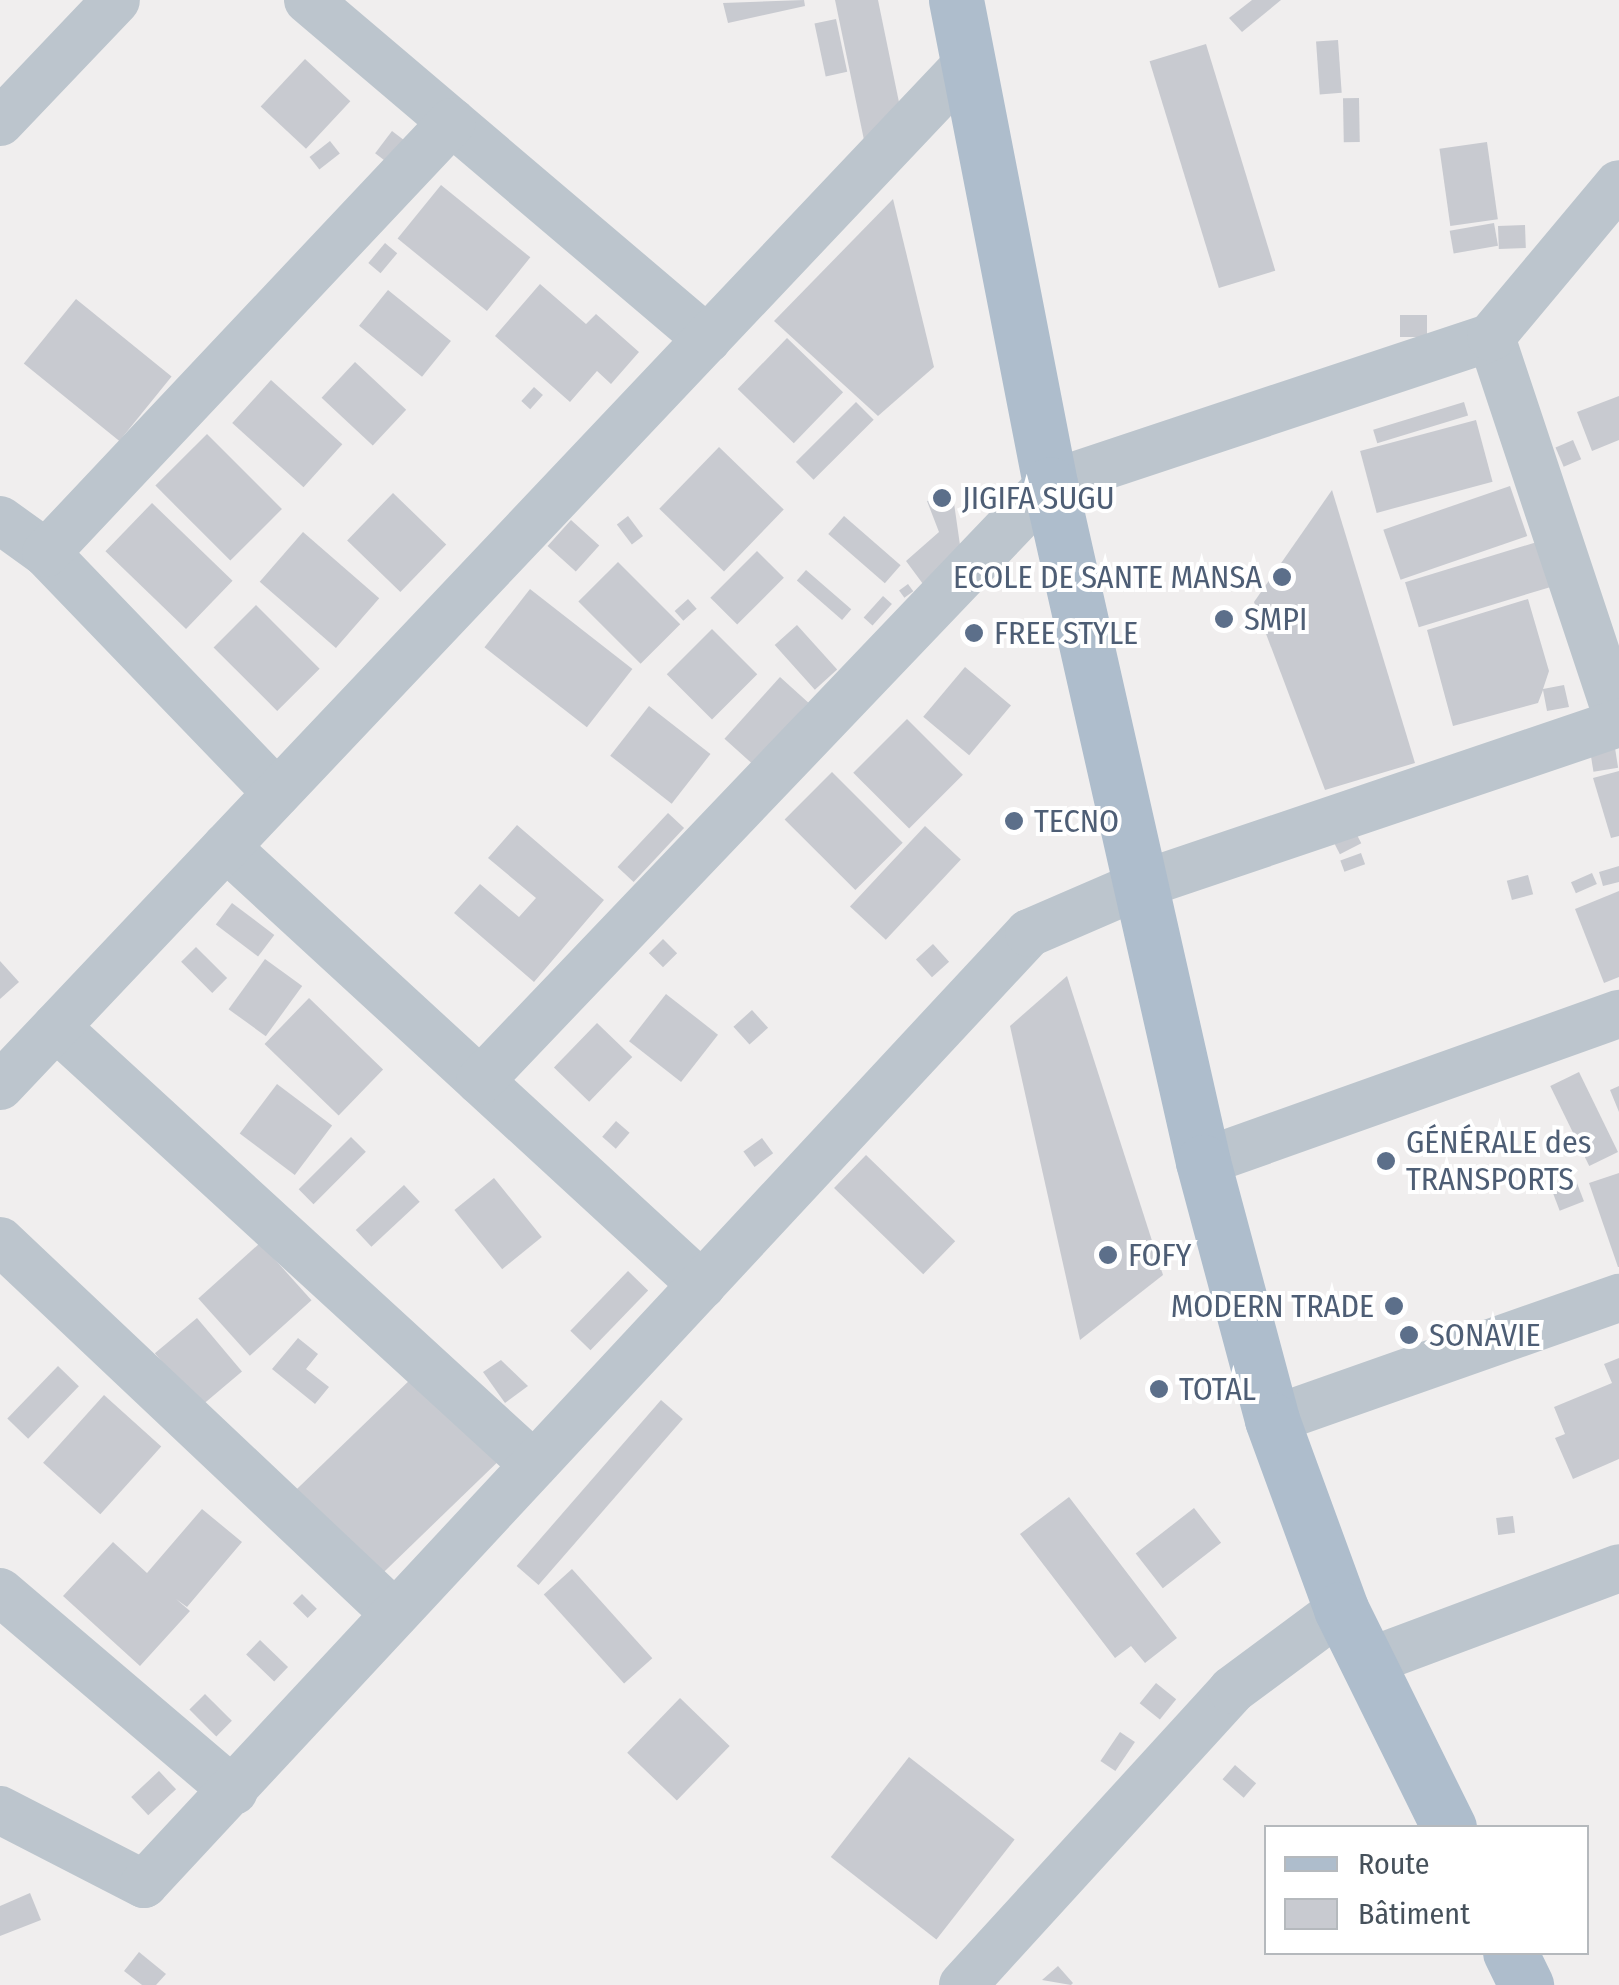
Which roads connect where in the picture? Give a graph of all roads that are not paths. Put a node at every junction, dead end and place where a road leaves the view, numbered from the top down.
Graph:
1 (116, 0) edge
2 (308, 0) edge
3 (956, 0) edge
4 (968, 63) junction
5 (0, 122) edge
6 (452, 122) junction
7 (1619, 184) edge
8 (1491, 337) junction
9 (707, 340) junction
10 (1050, 484) junction
11 (0, 520) edge
12 (46, 553) junction
13 (1619, 722) edge
14 (278, 793) junction
15 (226, 847) junction
16 (1140, 885) junction
17 (1619, 1014) edge
18 (56, 1026) junction
19 (480, 1081) junction
20 (0, 1086) edge
21 (1203, 1162) junction
22 (0, 1242) edge
23 (702, 1285) junction
24 (1619, 1298) edge
25 (1272, 1420) junction
26 (534, 1465) junction
27 (1619, 1568) edge
28 (0, 1592) edge
29 (1342, 1609) junction
30 (394, 1614) junction
31 (1368, 1662) junction
32 (234, 1791) junction
33 (0, 1810) edge
34 (1448, 1825) edge
35 (1511, 1955) edge
36 (963, 1985) edge
37 (1526, 1985) edge

1 - 5 street
2 - 6 street
3 - 4 main road
4 - 9 street
4 - 10 main road
6 - 9 street
6 - 12 street
7 - 8 street
8 - 10 street
8 - 13 street
9 - 14 street
10 - 16 main road
10 - 19 street
11 - 12 street
12 - 14 street
13 - 16 street
14 - 15 street
15 - 18 street
15 - 19 street
16 - 21 main road
16 - 23 street
17 - 21 street
18 - 20 street
18 - 26 street
19 - 23 street
21 - 25 main road
22 - 30 street
23 - 26 street
24 - 25 street
25 - 29 main road
26 - 30 street
27 - 31 street
28 - 32 street
29 - 31 main road
29 - 36 street
30 - 32 street
31 - 34 main road
32 - 33 street
35 - 37 main road

